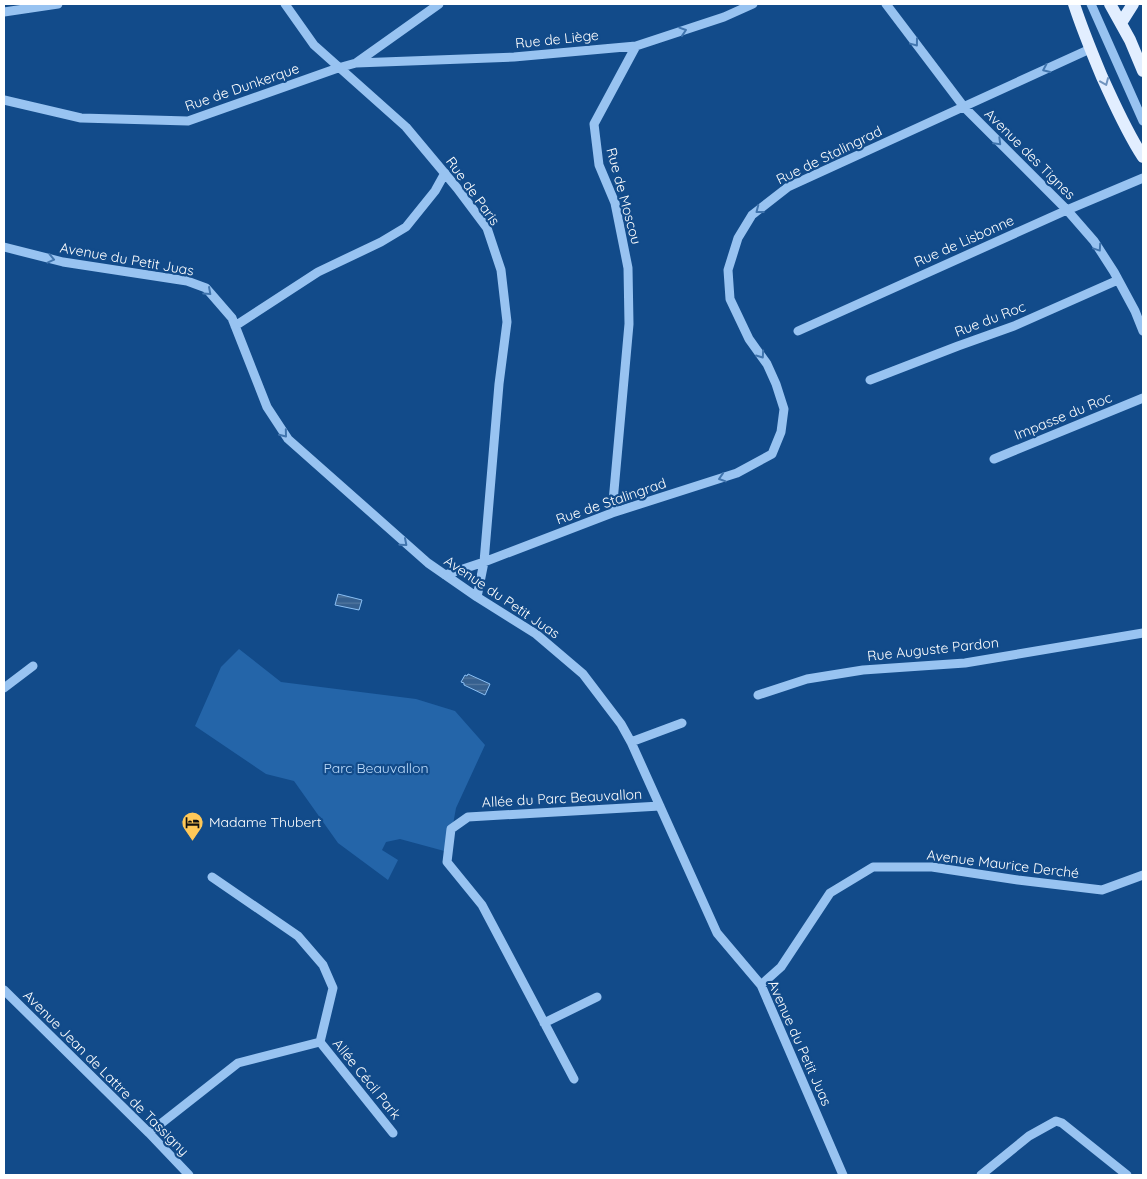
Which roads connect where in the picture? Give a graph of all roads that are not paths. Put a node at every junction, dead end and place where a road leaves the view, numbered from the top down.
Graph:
1 (58, 4) edge
2 (285, 4) edge
3 (439, 4) edge
4 (753, 4) edge
5 (886, 4) edge
6 (1074, 4) edge
7 (1091, 4) edge
8 (1110, 4) edge
9 (1134, 4) edge
10 (4, 12) edge
11 (1121, 23) junction
12 (636, 46) junction
13 (1090, 49) junction
14 (356, 63) junction
15 (338, 68) junction
16 (1143, 71) edge
17 (4, 100) edge
18 (964, 107) junction
19 (1143, 121) edge
20 (1143, 157) edge
21 (445, 173) junction
22 (1143, 178) edge
23 (1067, 210) junction
24 (4, 247) edge
25 (1118, 280) junction
26 (1139, 309) edge
27 (235, 326) junction
28 (798, 331) dead end
29 (1143, 331) edge
30 (870, 380) dead end
31 (1143, 398) edge
32 (994, 459) dead end
33 (612, 513) junction
34 (484, 562) junction
35 (446, 575) junction
36 (477, 597) junction
37 (1143, 633) edge
38 (33, 666) dead end
39 (4, 688) edge
40 (758, 695) dead end
41 (682, 723) dead end
42 (631, 742) junction
43 (660, 806) junction
44 (1143, 874) edge
45 (212, 877) dead end
46 (761, 985) junction
47 (4, 990) edge
48 (597, 997) dead end
49 (544, 1023) junction
50 (320, 1042) junction
51 (574, 1079) dead end
52 (393, 1132) dead end
53 (149, 1134) junction
54 (189, 1175) edge
55 (843, 1175) edge
56 (981, 1175) edge
57 (1127, 1175) edge

1 - 10 street
2 - 15 street, Rue de Paris
3 - 14 street, Rue de Dunkerque
12 -> 4 street, Rue de Liège
5 -> 18 street, Avenue des Tignes
6 - 13 main road
7 - 19 street
8 - 11 main road
9 - 11 main road
11 - 16 main road
12 - 14 street, Rue de Liège
12 - 33 street, Rue de Moscou
13 -> 18 street, Rue de Stalingrad
13 -> 20 main road
14 - 15 street, Rue de Dunkerque
15 - 17 street, Rue de Dunkerque
15 - 21 street, Rue de Paris
18 -> 23 street, Avenue des Tignes
18 -> 33 street, Rue de Stalingrad
21 - 27 street
21 - 34 street, Rue de Paris
22 - 23 street, Rue de Lisbonne
23 -> 25 street, Avenue des Tignes
23 - 28 street, Rue de Lisbonne
24 -> 27 street, Avenue du Petit Juas
25 - 26 street, Avenue des Tignes
25 - 30 street, Rue du Roc
26 - 29 street, Avenue des Tignes
27 -> 35 street, Avenue du Petit Juas
31 - 32 street, Impasse du Roc
33 - 34 street, Rue de Stalingrad
34 - 35 street
34 - 36 street
35 - 36 street, Avenue du Petit Juas
36 - 42 street, Avenue du Petit Juas
37 - 40 street, Rue Auguste Pardon
38 - 39 street
41 - 42 street
42 - 43 street, Avenue du Petit Juas
43 - 46 street, Avenue du Petit Juas
43 - 49 street, Allée du Parc Beauvallon
44 - 46 street, Avenue Maurice Derché
45 - 50 street, Allée Cécil Park
46 - 55 street, Avenue du Petit Juas
47 - 53 street, Avenue Jean de Lattre de Tassigny
48 - 49 street
49 - 51 street, Allée du Parc Beauvallon
50 - 52 street, Allée Cécil Park
50 - 53 street, Allée Cécil Park
53 - 54 street, Avenue Jean de Lattre de Tassigny
56 - 57 street

